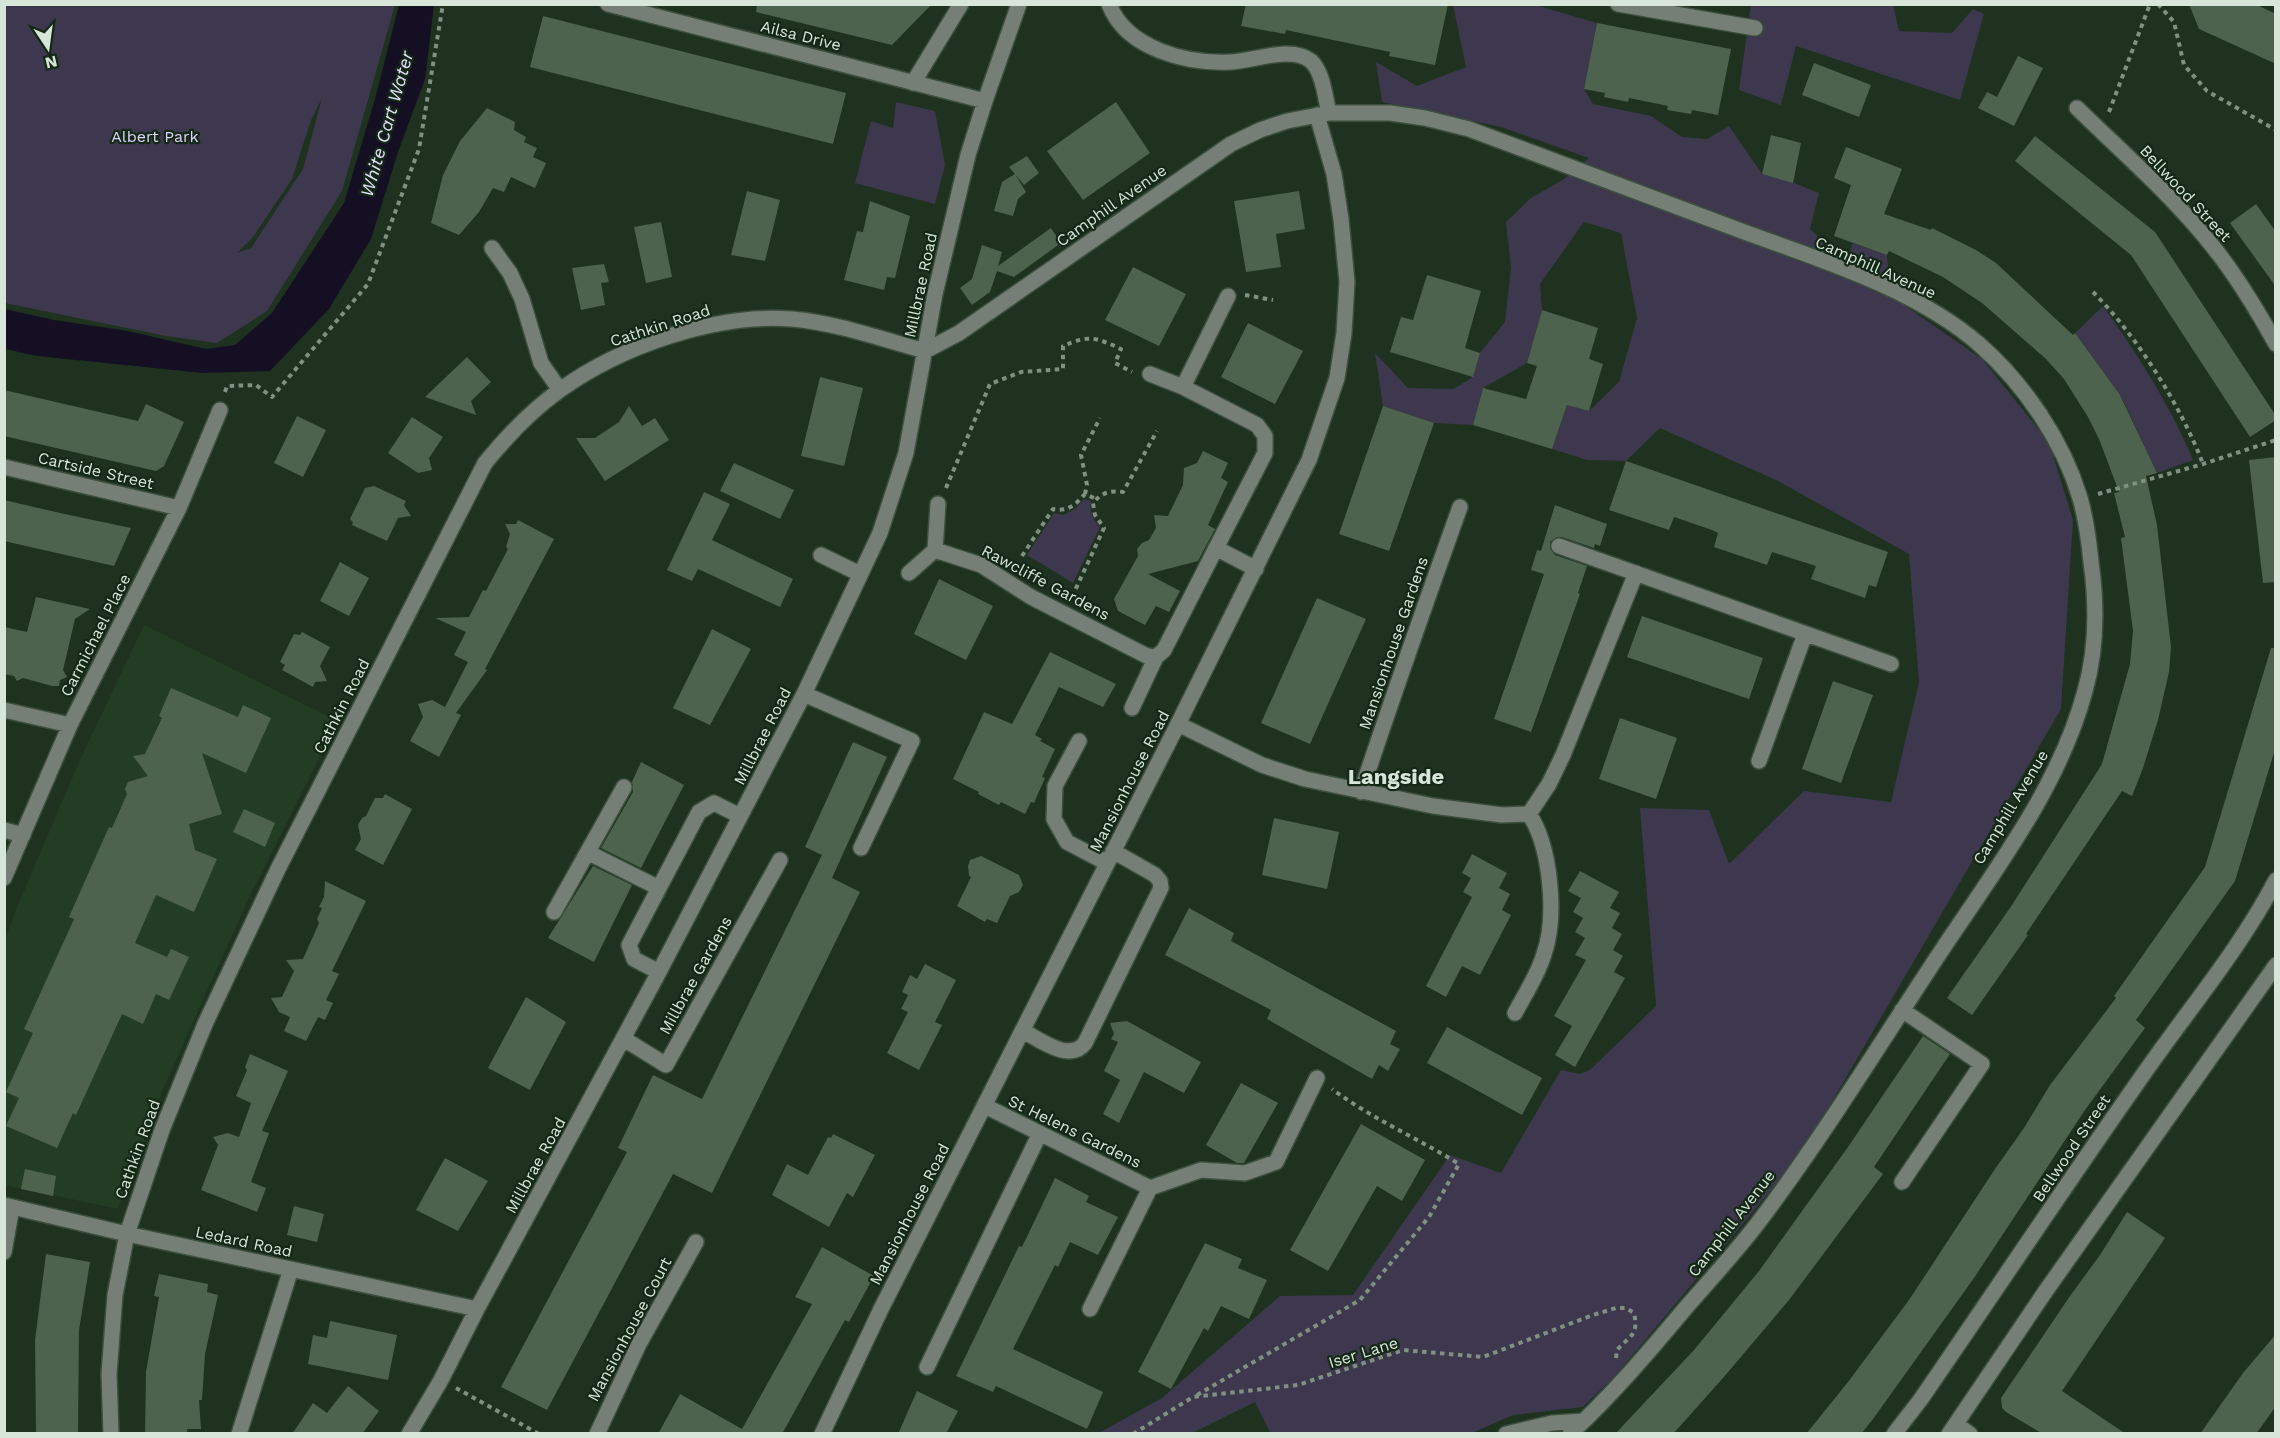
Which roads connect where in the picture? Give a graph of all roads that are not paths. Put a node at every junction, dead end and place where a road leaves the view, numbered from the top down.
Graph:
1 (608, 4) edge
2 (961, 4) edge
3 (1019, 4) edge
4 (1109, 4) edge
5 (1618, 4) edge
6 (1755, 28) dead end
7 (913, 83) junction
8 (985, 101) junction
9 (2077, 108) dead end
10 (1323, 114) junction
11 (492, 248) dead end
12 (1227, 297) road end
13 (2276, 344) edge
14 (925, 351) junction
15 (1150, 374) road end
16 (1183, 387) junction
17 (560, 390) junction
18 (220, 410) road end
19 (4, 467) edge
20 (938, 504) road end
21 (1460, 507) dead end
22 (179, 508) junction
23 (1559, 546) dead end
24 (1216, 548) junction
25 (935, 550) junction
26 (821, 555) dead end
27 (1256, 568) junction
28 (909, 573) dead end
29 (1636, 573) junction
30 (860, 574) junction
31 (1805, 633) junction
32 (1156, 657) junction
33 (1891, 664) dead end
34 (804, 694) junction
35 (1132, 708) dead end
36 (4, 710) edge
37 (1178, 724) junction
38 (70, 725) junction
39 (1079, 741) dead end
40 (1759, 761) dead end
41 (624, 787) dead end
42 (1361, 792) junction
43 (1529, 814) junction
44 (740, 816) junction
45 (4, 830) edge
46 (23, 834) junction
47 (861, 848) dead end
48 (589, 853) junction
49 (1110, 857) junction
50 (780, 860) dead end
51 (4, 878) edge
52 (2276, 880) edge
53 (659, 888) junction
54 (554, 912) dead end
55 (2276, 965) edge
56 (659, 972) junction
57 (1902, 1010) junction
58 (1515, 1013) dead end
59 (1023, 1031) junction
60 (624, 1039) junction
61 (1317, 1078) road end
62 (985, 1106) junction
63 (1040, 1133) junction
64 (1902, 1182) dead end
65 (1150, 1188) junction
66 (8, 1206) edge
67 (127, 1234) junction
68 (696, 1242) dead end
69 (4, 1252) edge
70 (291, 1269) junction
71 (477, 1309) junction
72 (1090, 1309) dead end
73 (927, 1366) dead end
74 (1584, 1421) junction
75 (1953, 1429) edge
76 (111, 1434) edge
77 (239, 1434) edge
78 (409, 1434) edge
79 (597, 1434) edge
80 (822, 1434) edge
81 (1506, 1434) edge
82 (1570, 1434) edge
83 (1894, 1434) edge
84 (1970, 1434) edge

1 - 7 street, Ailsa Drive
2 - 7 street
3 - 8 street, Millbrae Road
4 - 10 street
5 - 6 street
7 - 8 street, Ailsa Drive
8 - 14 street, Millbrae Road
9 - 13 street, Bellwood Street
10 - 14 street, Camphill Avenue
10 - 27 street, Mansionhouse Road
10 - 57 street, Camphill Avenue
11 - 17 street
12 - 16 street
14 - 17 street, Cathkin Road
14 - 30 street, Millbrae Road
15 - 16 street
16 - 24 street
17 - 67 street, Cathkin Road
18 - 22 street, Carmichael Place
19 - 22 street, Cartside Street
20 - 25 street
21 - 42 street, Mansionhouse Gardens
22 - 38 street, Carmichael Place
23 - 29 street
24 - 27 street
24 - 32 street
25 - 28 street
25 - 32 street, Rawcliffe Gardens
26 - 30 street
27 - 37 street, Mansionhouse Road
29 - 31 street
29 - 43 street
30 - 34 street, Millbrae Road
31 - 33 street
31 - 40 street
32 - 35 street
34 - 44 street, Millbrae Road
34 - 47 street
36 - 38 street
37 - 42 street
37 - 49 street, Mansionhouse Road
38 - 46 street, Carmichael Place
39 - 49 street
41 - 48 street
42 - 43 street
43 - 58 street
44 - 53 street
44 - 56 street, Millbrae Road
45 - 46 street
46 - 51 street, Carmichael Place
48 - 53 street
48 - 54 street
49 - 59 street, Mansionhouse Road
49 - 59 street
50 - 60 street, Millbrae Gardens
52 - 83 street, Bellwood Street
53 - 56 street
55 - 75 street
56 - 60 street, Millbrae Road
57 - 64 street
57 - 74 street, Camphill Avenue
59 - 62 street, Mansionhouse Road
60 - 71 street, Millbrae Road
61 - 65 street, St Helens Gardens
62 - 63 street, St Helens Gardens
62 - 80 street, Mansionhouse Road
63 - 65 street, St Helens Gardens
63 - 73 street
65 - 72 street, St Helens Gardens
66 - 67 street, Ledard Road
66 - 69 street
67 - 70 street, Ledard Road
67 - 76 street, Cathkin Road
68 - 79 street, Mansionhouse Court
70 - 71 street, Ledard Road
70 - 77 street
71 - 78 street, Millbrae Road
74 - 81 street
74 - 82 street, Camphill Avenue
75 - 84 street

